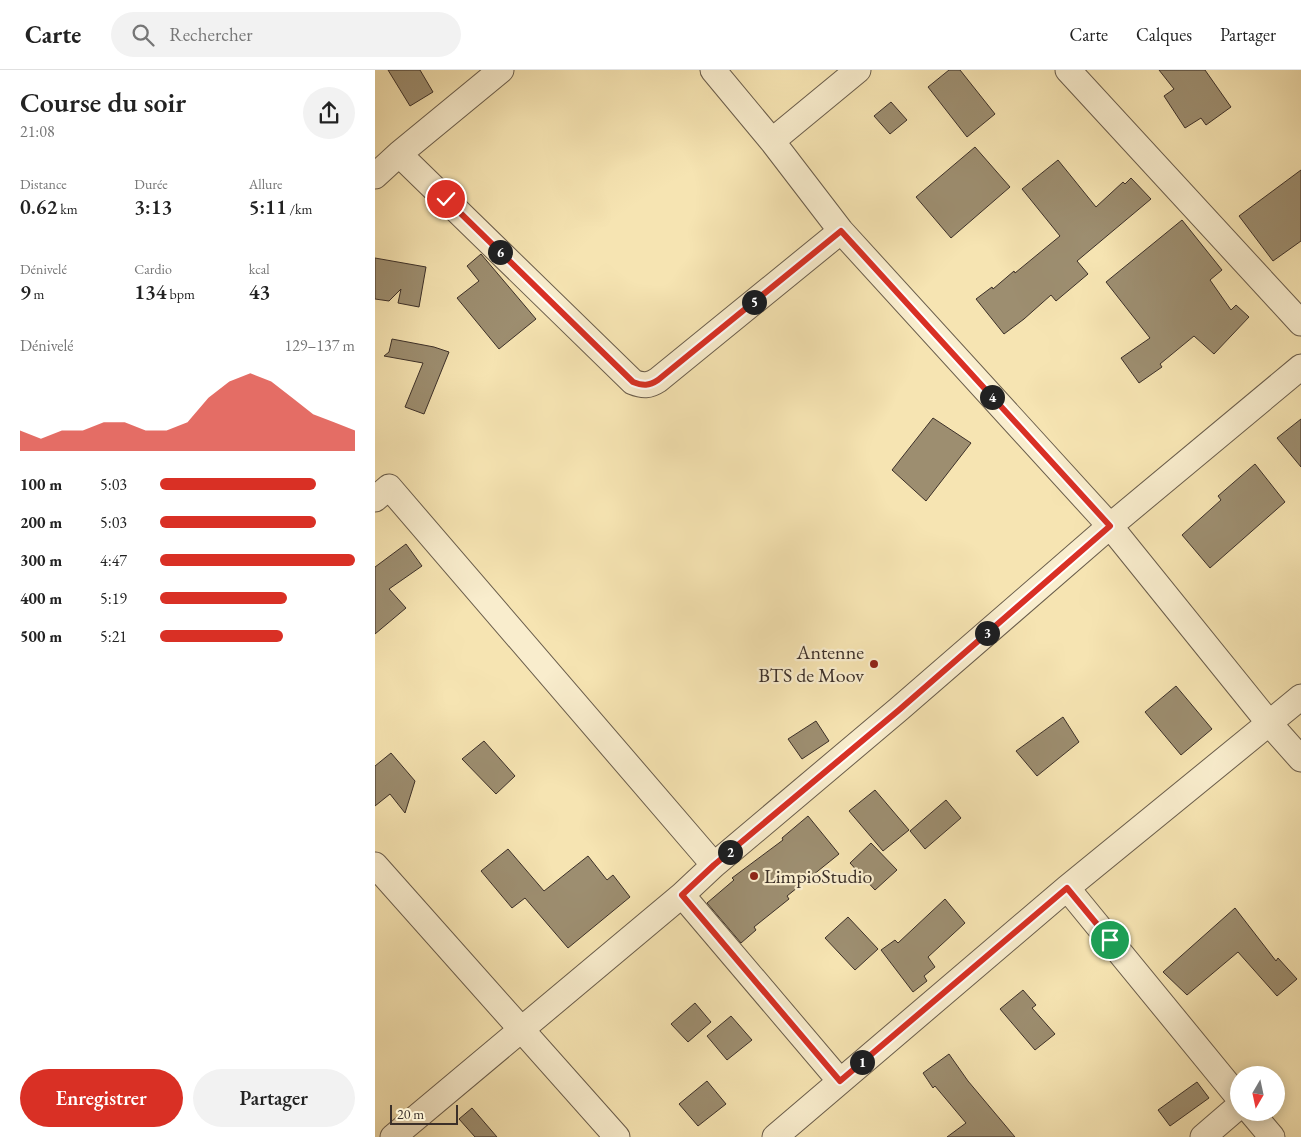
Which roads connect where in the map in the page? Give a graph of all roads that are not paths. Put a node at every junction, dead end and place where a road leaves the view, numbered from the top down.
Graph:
1 (501, 70) edge
2 (713, 70) edge
3 (859, 70) edge
4 (1068, 70) edge
5 (773, 141) junction
6 (399, 154) junction
7 (375, 176) edge
8 (841, 231) junction
9 (1301, 323) edge
10 (1301, 367) edge
11 (375, 499) edge
12 (1110, 526) junction
13 (1301, 697) edge
14 (1269, 723) junction
15 (1301, 759) edge
16 (375, 865) edge
17 (714, 865) junction
18 (1067, 888) junction
19 (682, 895) junction
20 (521, 1030) junction
21 (840, 1081) junction
22 (1230, 1087) edge
23 (1230, 1114) edge
24 (1259, 1121) edge
25 (393, 1137) edge
26 (617, 1137) edge
27 (775, 1137) edge
28 (1203, 1137) edge
29 (1272, 1137) edge

1 - 6 street
2 - 5 street
3 - 5 street
4 - 9 street
5 - 8 street
6 - 7 street
6 - 8 street
8 - 12 street
10 - 12 street
11 - 17 street
12 - 14 street
12 - 17 street
13 - 14 street
14 - 15 street
14 - 18 street
16 - 20 street
17 - 19 street
18 - 21 street
18 - 22 street
19 - 20 street
19 - 21 street
20 - 25 street
20 - 26 street
21 - 27 street
23 - 28 street
24 - 29 street

